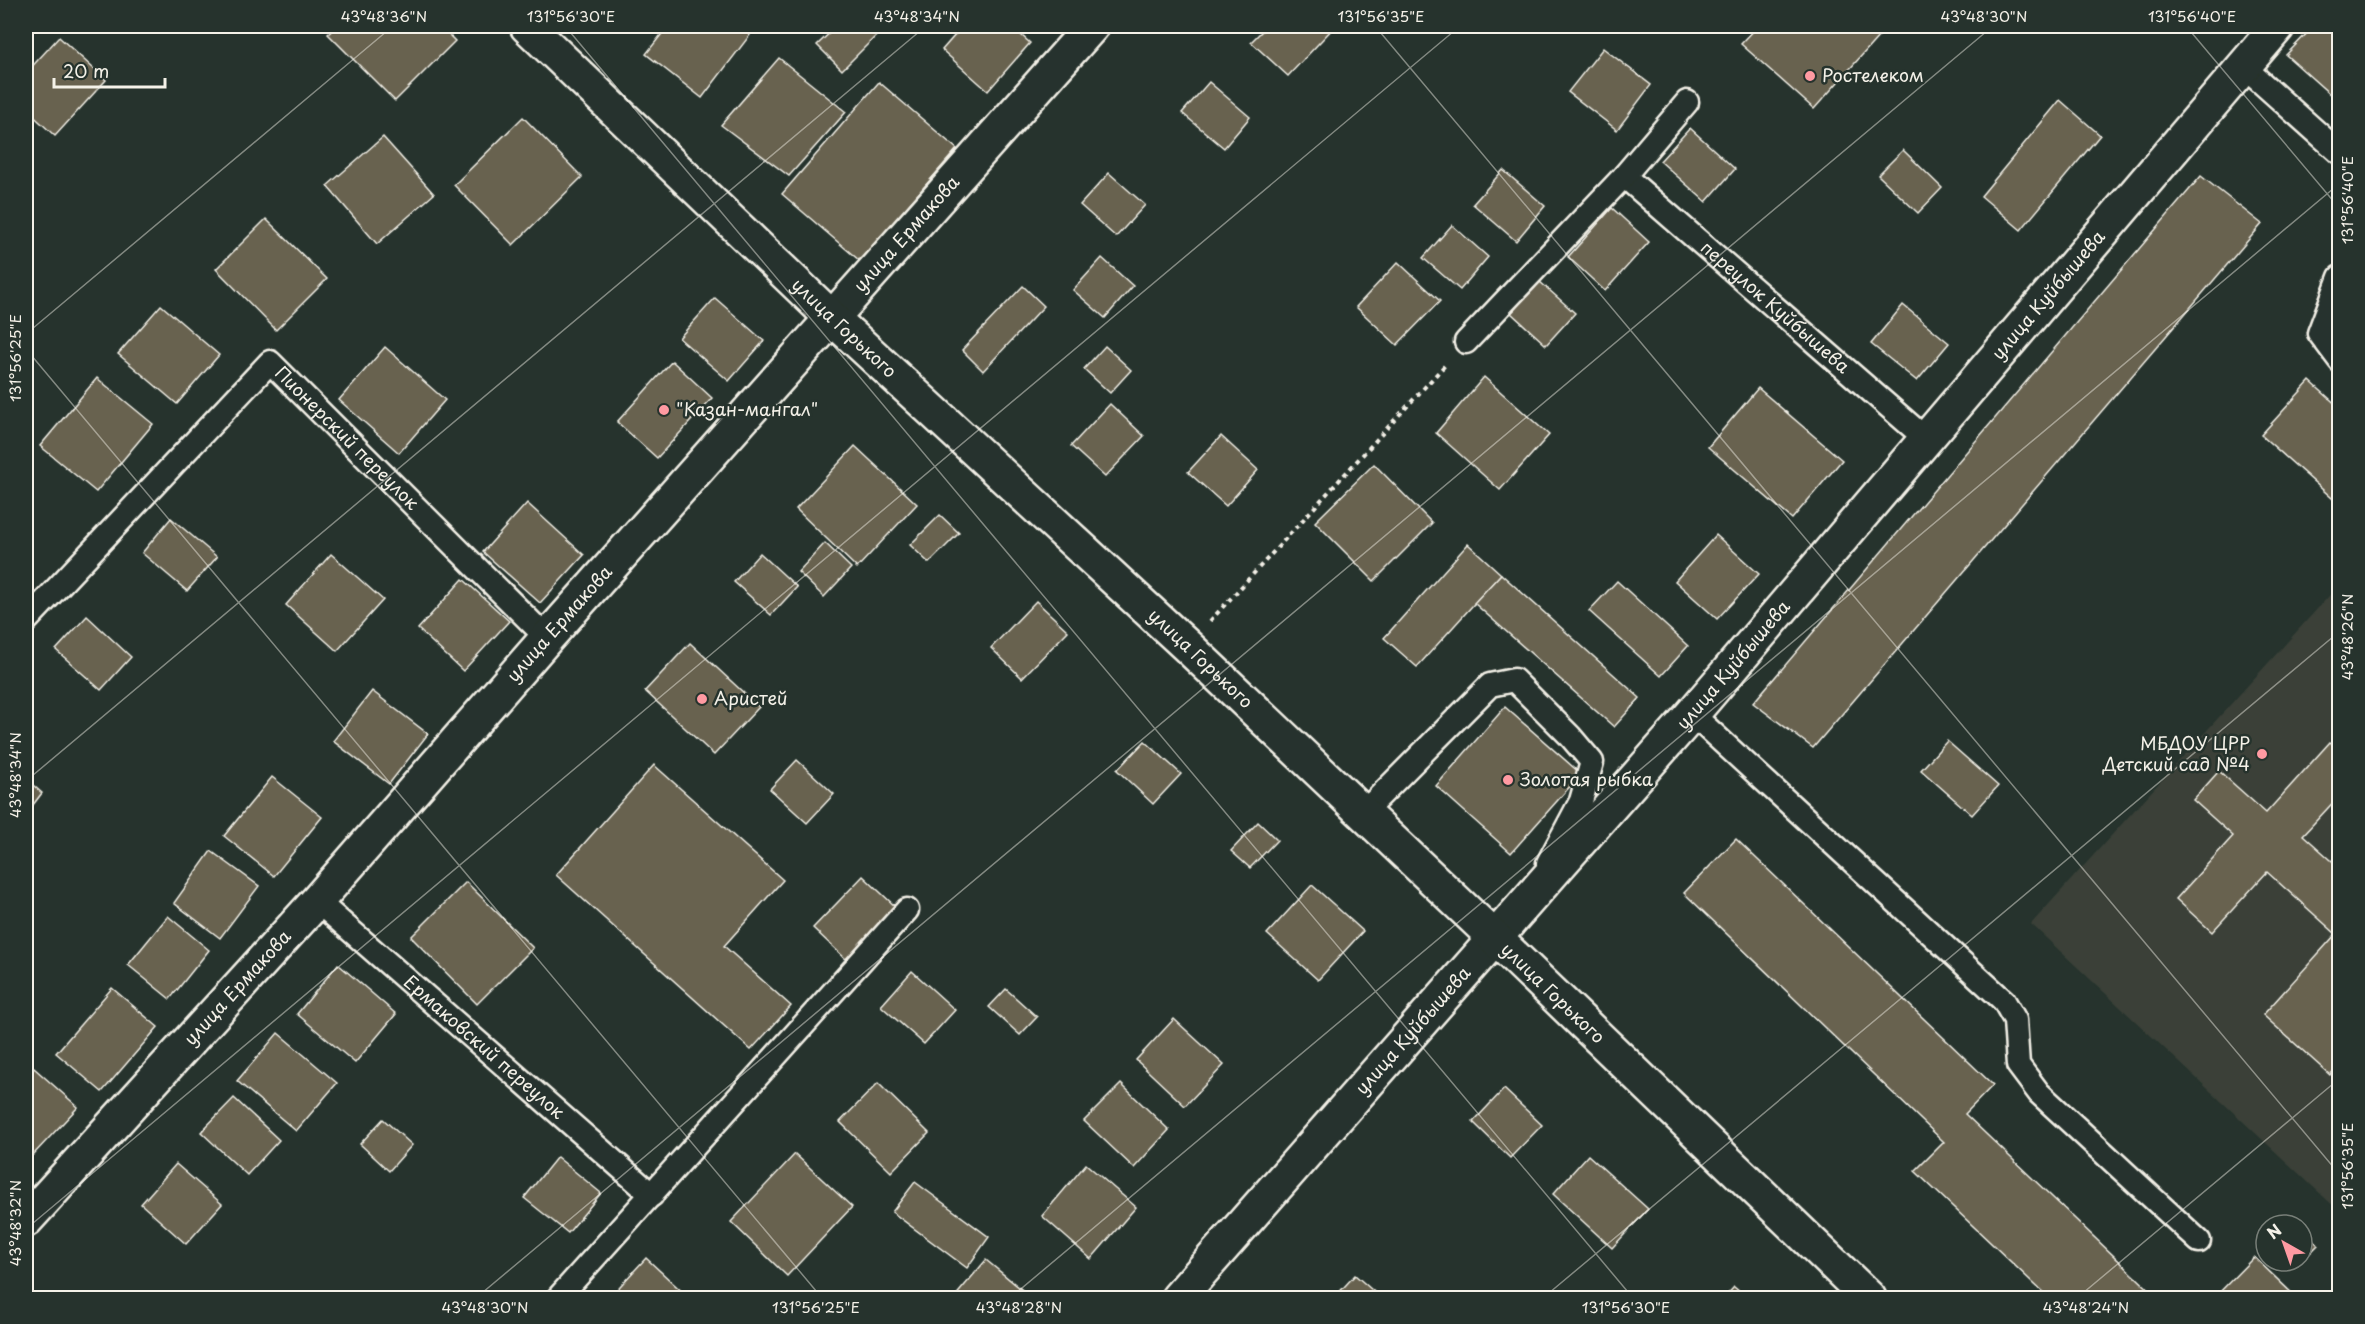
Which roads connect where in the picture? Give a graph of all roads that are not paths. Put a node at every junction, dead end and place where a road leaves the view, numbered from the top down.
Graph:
1 (527, 26) edge
2 (1092, 26) edge
3 (2278, 26) edge
4 (2244, 67) junction
5 (1687, 102) dead end
6 (2340, 153) edge
7 (1624, 176) junction
8 (2340, 277) edge
9 (831, 317) junction
10 (1466, 342) road end
11 (2340, 361) edge
12 (1926, 440) junction
13 (26, 621) edge
14 (547, 638) junction
15 (1692, 714) junction
16 (1362, 814) junction
17 (317, 901) junction
18 (1528, 902) junction
19 (908, 910) dead end
20 (1496, 939) junction
21 (652, 1195) junction
22 (26, 1220) edge
23 (2199, 1241) dead end
24 (558, 1299) edge
25 (1178, 1299) edge
26 (1869, 1299) edge

1 - 9 street, улица Горького
2 - 9 street, улица Ермакова
3 - 4 street, улица Куйбышева
4 - 6 lane
4 - 12 street, улица Куйбышева
5 - 7 lane
7 - 10 lane
7 - 12 lane, переулок Куйбышева
8 - 11 lane
9 - 14 street, улица Ермакова
9 - 16 street, улица Горького
12 - 15 street, улица Куйбышева
13 - 14 lane, Пионерский переулок
14 - 17 street, улица Ермакова
15 - 18 street, улица Куйбышева
15 - 23 lane
16 - 18 lane
16 - 20 street, улица Горького
17 - 21 lane, Ермаковский переулок
17 - 22 street, улица Ермакова
18 - 20 street, улица Куйбышева
19 - 21 lane
20 - 25 street, улица Куйбышева
20 - 26 street, улица Горького
21 - 24 lane

